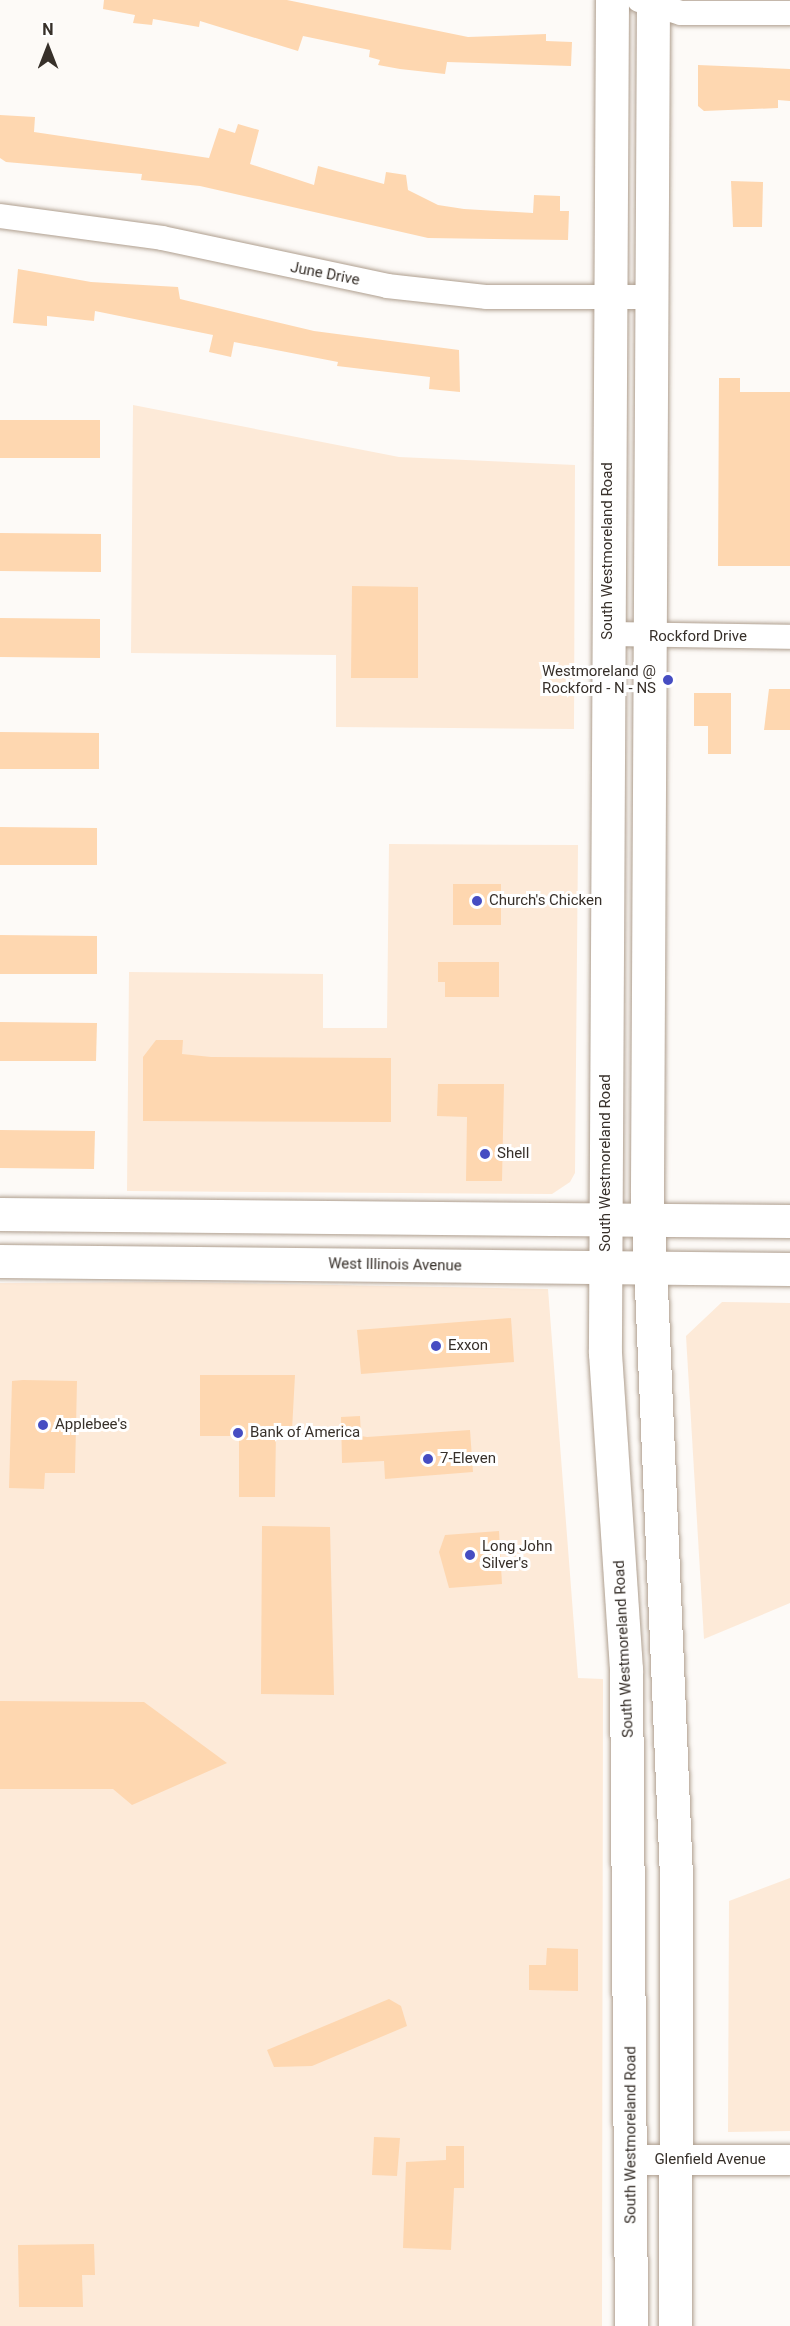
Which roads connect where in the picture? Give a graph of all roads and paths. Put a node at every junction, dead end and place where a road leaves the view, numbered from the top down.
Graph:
1 (612, 0) edge
2 (649, 2) edge
3 (790, 13) edge
4 (0, 216) edge
5 (608, 297) junction
6 (654, 297) junction
7 (607, 634) junction
8 (653, 637) junction
9 (790, 637) edge
10 (0, 1214) edge
11 (606, 1220) junction
12 (648, 1220) junction
13 (790, 1221) edge
14 (0, 1261) edge
15 (606, 1269) junction
16 (790, 1269) edge
17 (652, 1270) junction
18 (626, 1669) junction
19 (670, 1676) junction
20 (631, 2160) junction
21 (676, 2160) junction
22 (790, 2160) edge
23 (631, 2326) edge
24 (675, 2326) edge

1 - 5 main road, South Westmoreland Road
2 - 3 street
2 - 6 main road
4 - 5 street, June Drive
5 - 6 street, June Drive
5 - 7 main road, South Westmoreland Road
6 - 8 main road
7 - 8 street, Rockford Drive
7 - 11 main road, South Westmoreland Road
8 - 9 street, Rockford Drive
8 - 12 main road
10 - 11 main road
11 - 12 main road
11 - 15 main road, South Westmoreland Road
12 - 13 main road
12 - 17 main road
14 - 15 main road, West Illinois Avenue
15 - 17 main road, West Illinois Avenue
15 - 18 main road, South Westmoreland Road
16 - 17 main road, West Illinois Avenue
17 - 19 main road
18 - 19 main road
18 - 20 main road, South Westmoreland Road
19 - 21 main road
20 - 21 street, Glenfield Avenue
20 - 23 main road, South Westmoreland Road
21 - 22 street, Glenfield Avenue
21 - 24 main road

